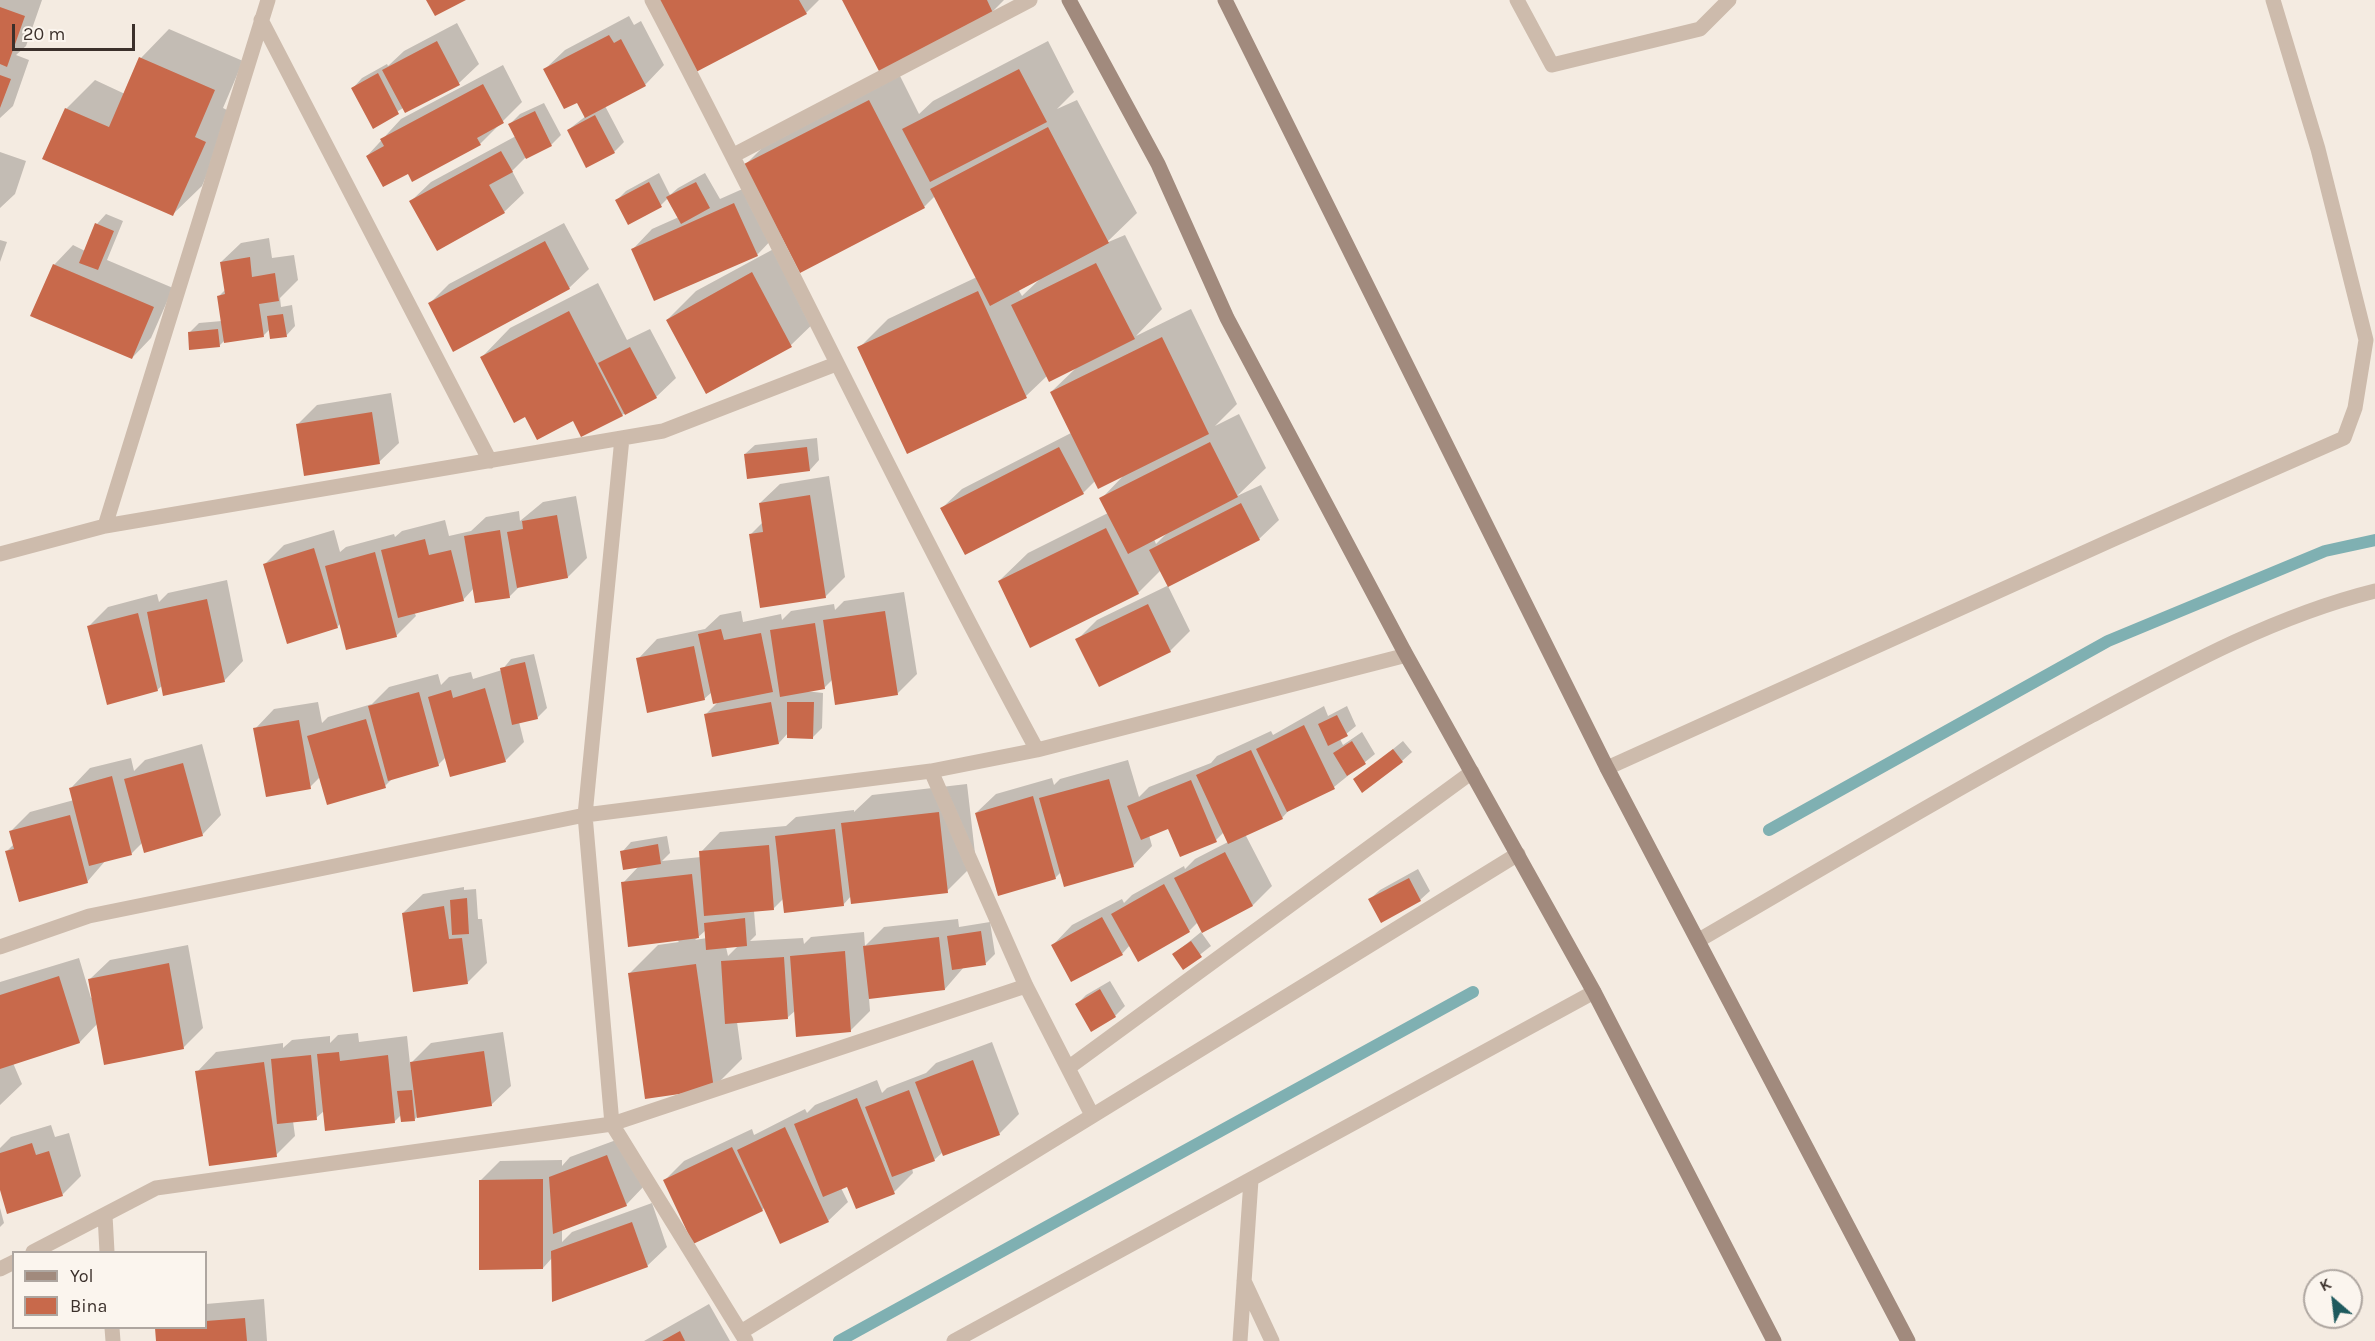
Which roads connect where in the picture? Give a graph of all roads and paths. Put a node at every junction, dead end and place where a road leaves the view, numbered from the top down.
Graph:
1 (268, 0) edge
2 (652, 0) edge
3 (1030, 0) edge
4 (1069, 0) edge
5 (1225, 0) edge
6 (1517, 0) edge
7 (1729, 0) edge
8 (2273, 0) edge
9 (261, 20) junction
10 (734, 155) junction
11 (836, 364) junction
12 (622, 438) junction
13 (490, 461) junction
14 (105, 526) junction
15 (0, 554) edge
16 (2375, 591) edge
17 (1404, 651) junction
18 (1037, 750) junction
19 (1607, 768) junction
20 (931, 771) junction
21 (1472, 771) junction
22 (585, 815) junction
23 (1518, 854) junction
24 (1699, 940) junction
25 (0, 947) edge
26 (1026, 986) junction
27 (1594, 992) junction
28 (1068, 1068) junction
29 (1092, 1115) junction
30 (612, 1124) junction
31 (1251, 1180) junction
32 (105, 1215) junction
33 (35, 1251) edge
34 (107, 1251) edge
35 (1244, 1280) junction
36 (744, 1336) edge
37 (954, 1341) edge
38 (1240, 1341) edge
39 (1272, 1341) edge
40 (1774, 1341) edge
41 (1908, 1341) edge

1 - 9 street
2 - 10 street
3 - 10 street
4 - 17 main road
5 - 19 main road
6 - 7 street
8 - 19 street
9 - 13 street
9 - 14 street
10 - 11 street
11 - 12 street
11 - 18 street
12 - 13 street
12 - 22 street
13 - 14 street
14 - 15 street
16 - 24 street
17 - 18 street
17 - 21 main road
18 - 20 street
19 - 24 main road
20 - 22 street
20 - 26 street
21 - 23 main road
21 - 28 street
22 - 25 street
22 - 30 street
23 - 27 main road
23 - 29 street
24 - 41 main road
26 - 28 street
26 - 30 street
27 - 31 street
27 - 40 main road
28 - 29 street
29 - 36 street
30 - 32 street
30 - 36 street
31 - 35 street
31 - 37 street
32 - 33 street
32 - 34 street
35 - 38 street
35 - 39 street

